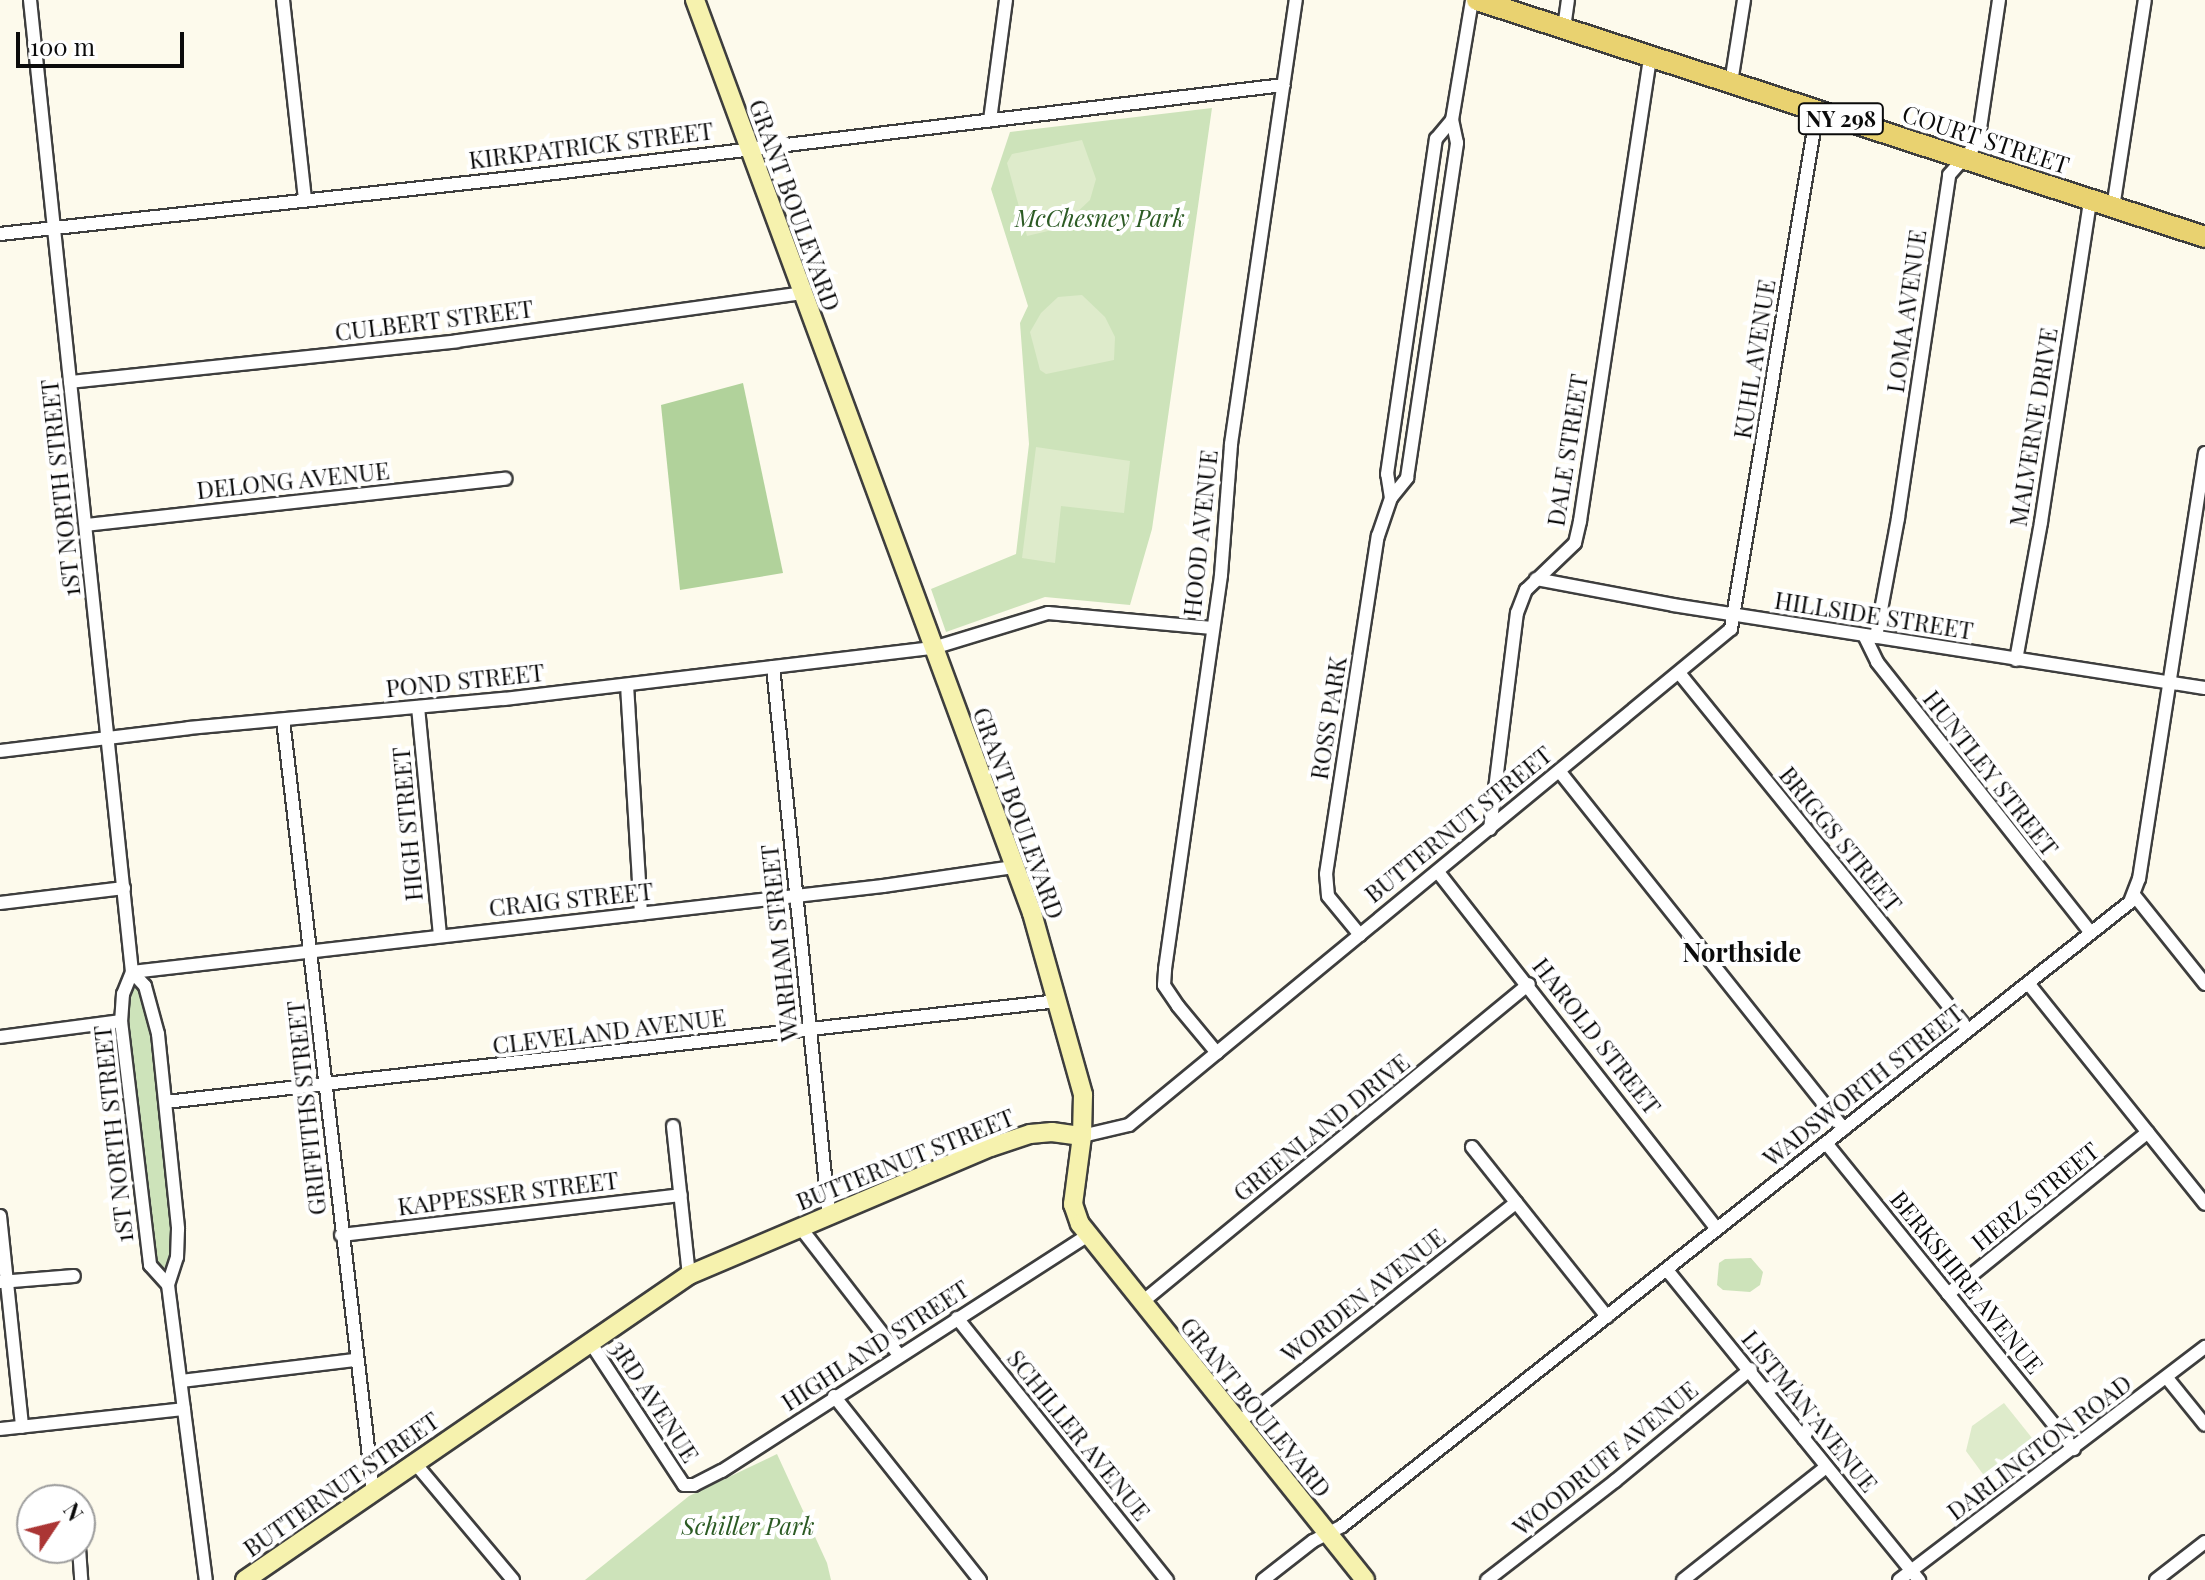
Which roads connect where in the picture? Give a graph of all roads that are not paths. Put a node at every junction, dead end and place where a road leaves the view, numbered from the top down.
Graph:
1 (30, 0) edge
2 (283, 0) edge
3 (695, 0) edge
4 (1006, 0) edge
5 (1296, 0) edge
6 (1474, 0) edge
7 (1568, 0) edge
8 (1744, 0) edge
9 (1999, 0) edge
10 (2145, 0) edge
11 (1564, 28) junction
12 (1650, 56) junction
13 (1731, 83) junction
14 (1283, 85) junction
15 (1817, 111) junction
16 (990, 120) junction
17 (1452, 120) junction
18 (749, 148) junction
19 (1962, 158) junction
20 (305, 199) junction
21 (2090, 200) junction
22 (2113, 208) junction
23 (53, 228) junction
24 (0, 234) edge
25 (2205, 237) edge
26 (802, 293) junction
27 (70, 382) junction
28 (2205, 453) edge
29 (505, 479) dead end
30 (1391, 498) junction
31 (86, 525) junction
32 (1536, 579) junction
33 (1736, 615) junction
34 (1212, 628) junction
35 (1870, 636) junction
36 (933, 648) junction
37 (2016, 660) junction
38 (773, 667) junction
39 (1680, 674) junction
40 (2170, 683) junction
41 (627, 685) junction
42 (2205, 688) edge
43 (418, 707) junction
44 (283, 720) junction
45 (109, 738) junction
46 (0, 751) edge
47 (1560, 772) junction
48 (1490, 829) junction
49 (1014, 867) junction
50 (1438, 872) junction
51 (124, 888) junction
52 (2134, 895) junction
53 (797, 896) junction
54 (0, 903) edge
55 (641, 914) junction
56 (2091, 933) junction
57 (1360, 935) junction
58 (440, 936) junction
59 (311, 951) junction
60 (132, 972) junction
61 (2028, 983) junction
62 (1529, 984) junction
63 (2205, 984) edge
64 (1058, 1001) junction
65 (121, 1021) junction
66 (1968, 1030) junction
67 (811, 1031) junction
68 (0, 1037) edge
69 (1217, 1053) junction
70 (325, 1086) junction
71 (166, 1102) junction
72 (673, 1126) dead end
73 (1844, 1129) junction
74 (2148, 1132) junction
75 (1082, 1136) junction
76 (1826, 1143) junction
77 (1472, 1147) dead end
78 (681, 1195) junction
79 (1516, 1203) junction
80 (2205, 1204) edge
81 (829, 1215) junction
82 (0, 1216) edge
83 (800, 1227) junction
84 (1717, 1229) junction
85 (341, 1235) junction
86 (1088, 1235) junction
87 (1667, 1270) junction
88 (689, 1275) junction
89 (74, 1276) dead end
90 (4, 1282) edge
91 (168, 1285) junction
92 (1948, 1294) junction
93 (1141, 1303) junction
94 (1607, 1317) junction
95 (957, 1318) junction
96 (590, 1342) junction
97 (2205, 1347) edge
98 (899, 1355) junction
99 (355, 1360) junction
100 (1751, 1369) junction
101 (2167, 1378) junction
102 (181, 1381) junction
103 (1766, 1389) junction
104 (834, 1396) junction
105 (184, 1409) junction
106 (1238, 1423) junction
107 (2205, 1425) edge
108 (22, 1427) junction
109 (0, 1429) edge
110 (1804, 1438) junction
111 (2074, 1449) junction
112 (414, 1462) junction
113 (1826, 1467) junction
114 (684, 1485) joint
115 (373, 1491) junction
116 (1328, 1534) junction
117 (2205, 1542) edge
118 (1915, 1575) edge
119 (206, 1580) edge
120 (245, 1580) edge
121 (513, 1580) edge
122 (980, 1580) edge
123 (1167, 1580) edge
124 (1263, 1580) edge
125 (1365, 1580) edge
126 (1487, 1580) edge
127 (1683, 1580) edge
128 (1899, 1580) edge
129 (2156, 1580) edge

1 - 23 street, 1ST NORTH STREET
2 - 20 street
3 - 18 street, GRANT BOULEVARD
4 - 16 street
5 - 14 street, HOOD AVENUE
6 - 11 main road, COURT STREET / NY 298
6 - 17 street, ROSS PARK
7 - 11 street
8 - 13 street
9 - 19 street, LOMA AVENUE
10 - 22 street
11 - 12 main road, COURT STREET / NY 298
12 - 13 main road, COURT STREET / NY 298
12 - 32 street, DALE STREET
13 - 15 main road, COURT STREET / NY 298
14 - 16 street, KIRKPATRICK STREET
14 - 34 street, HOOD AVENUE
15 - 19 main road, COURT STREET / NY 298
15 - 33 street, KUHL AVENUE
16 - 18 street, KIRKPATRICK STREET
17 - 30 street, ROSS PARK
17 - 30 street, ROSS PARK
18 - 20 street, KIRKPATRICK STREET
18 - 26 street, GRANT BOULEVARD
19 - 21 main road, COURT STREET / NY 298
19 - 35 street, LOMA AVENUE
20 - 23 street, KIRKPATRICK STREET
21 - 22 main road, COURT STREET / NY 298
21 - 37 street, MALVERNE DRIVE
22 - 25 main road, COURT STREET / NY 298
23 - 24 street, KIRKPATRICK STREET
23 - 27 street, 1ST NORTH STREET
26 - 27 street, CULBERT STREET
26 - 36 street, GRANT BOULEVARD
27 - 31 street, 1ST NORTH STREET
28 - 40 street
29 - 31 street, DELONG AVENUE
30 - 57 street, ROSS PARK
31 - 45 street, 1ST NORTH STREET
32 - 33 street, HILLSIDE STREET
32 - 48 street, DALE STREET
33 - 35 street, HILLSIDE STREET
33 - 39 street, BUTTERNUT STREET
34 - 36 street, POND STREET
34 - 69 street, HOOD AVENUE
35 - 37 street, HILLSIDE STREET
35 - 56 street, HUNTLEY STREET
36 - 38 street, POND STREET
36 - 49 street, GRANT BOULEVARD
37 - 40 street, HILLSIDE STREET
38 - 41 street, POND STREET
38 - 53 street, WARHAM STREET
39 - 47 street, BUTTERNUT STREET
39 - 66 street, BRIGGS STREET
40 - 42 street, HILLSIDE STREET
40 - 52 street
41 - 43 street, POND STREET
41 - 55 street
43 - 44 street, POND STREET
43 - 58 street, HIGH STREET
44 - 45 street, POND STREET
44 - 59 street, GRIFFITHS STREET
45 - 46 street, POND STREET
45 - 51 street, 1ST NORTH STREET
47 - 48 street, BUTTERNUT STREET
47 - 73 street
48 - 50 street, BUTTERNUT STREET
49 - 53 street, CRAIG STREET
49 - 64 street, GRANT BOULEVARD
50 - 57 street, BUTTERNUT STREET
50 - 62 street, HAROLD STREET
51 - 54 street
51 - 60 street, 1ST NORTH STREET
52 - 56 street, WADSWORTH STREET
52 - 63 street
53 - 55 street, CRAIG STREET
53 - 67 street, WARHAM STREET
55 - 58 street, CRAIG STREET
56 - 61 street, WADSWORTH STREET
57 - 69 street, BUTTERNUT STREET
58 - 59 street, CRAIG STREET
59 - 60 street, CRAIG STREET
59 - 70 street, GRIFFITHS STREET
60 - 65 street, 1ST NORTH STREET
60 - 71 street, 1ST NORTH STREET
61 - 66 street, WADSWORTH STREET
61 - 74 street
62 - 84 street, HAROLD STREET
62 - 93 street, GREENLAND DRIVE
64 - 67 street, CLEVELAND AVENUE
64 - 75 street, GRANT BOULEVARD
65 - 68 street
65 - 91 street, 1ST NORTH STREET
66 - 73 street, WADSWORTH STREET
67 - 70 street, CLEVELAND AVENUE
67 - 81 street, WARHAM STREET
69 - 75 street, BUTTERNUT STREET
70 - 71 street, CLEVELAND AVENUE
70 - 85 street, GRIFFITHS STREET
71 - 91 street, 1ST NORTH STREET
72 - 78 street
73 - 76 street, WADSWORTH STREET
74 - 80 street
74 - 92 street, HERZ STREET
75 - 81 street, BUTTERNUT STREET
75 - 86 street, GRANT BOULEVARD
76 - 84 street, WADSWORTH STREET
76 - 92 street, BERKSHIRE AVENUE
77 - 79 street
78 - 85 street, KAPPESSER STREET
78 - 88 street
79 - 94 street
79 - 106 street, WORDEN AVENUE
81 - 83 street, BUTTERNUT STREET
82 - 90 street
83 - 88 street, BUTTERNUT STREET
83 - 98 street
84 - 87 street, WADSWORTH STREET
85 - 99 street, GRIFFITHS STREET
86 - 93 street, GRANT BOULEVARD
86 - 95 street, HIGHLAND STREET
87 - 94 street, WADSWORTH STREET
87 - 100 street, LISTMAN AVENUE
88 - 96 street, BUTTERNUT STREET
89 - 90 street
90 - 108 street
91 - 102 street, 1ST NORTH STREET
92 - 111 street, BERKSHIRE AVENUE
93 - 106 street, GRANT BOULEVARD
94 - 116 street, WADSWORTH STREET
95 - 98 street, HIGHLAND STREET
95 - 123 street, SCHILLER AVENUE
96 - 112 street, BUTTERNUT STREET
96 - 114 street, 3RD AVENUE
97 - 101 street, DARLINGTON ROAD
98 - 104 street, HIGHLAND STREET
99 - 102 street
99 - 115 street, GRIFFITHS STREET
100 - 103 street, LISTMAN AVENUE
100 - 126 street, WOODRUFF AVENUE
101 - 107 street
101 - 111 street, DARLINGTON ROAD
102 - 105 street, 1ST NORTH STREET
103 - 110 street, LISTMAN AVENUE
103 - 110 street
104 - 114 street, HIGHLAND STREET
104 - 122 street
105 - 108 street
105 - 119 street, 1ST NORTH STREET
106 - 116 street, GRANT BOULEVARD
108 - 109 street
110 - 113 street, LISTMAN AVENUE
111 - 118 street, DARLINGTON ROAD
112 - 115 street, BUTTERNUT STREET
112 - 121 street
113 - 118 street, LISTMAN AVENUE
113 - 127 street
115 - 120 street, BUTTERNUT STREET
116 - 124 street, WADSWORTH STREET
116 - 125 street, GRANT BOULEVARD
117 - 129 street
118 - 128 street, DARLINGTON ROAD

